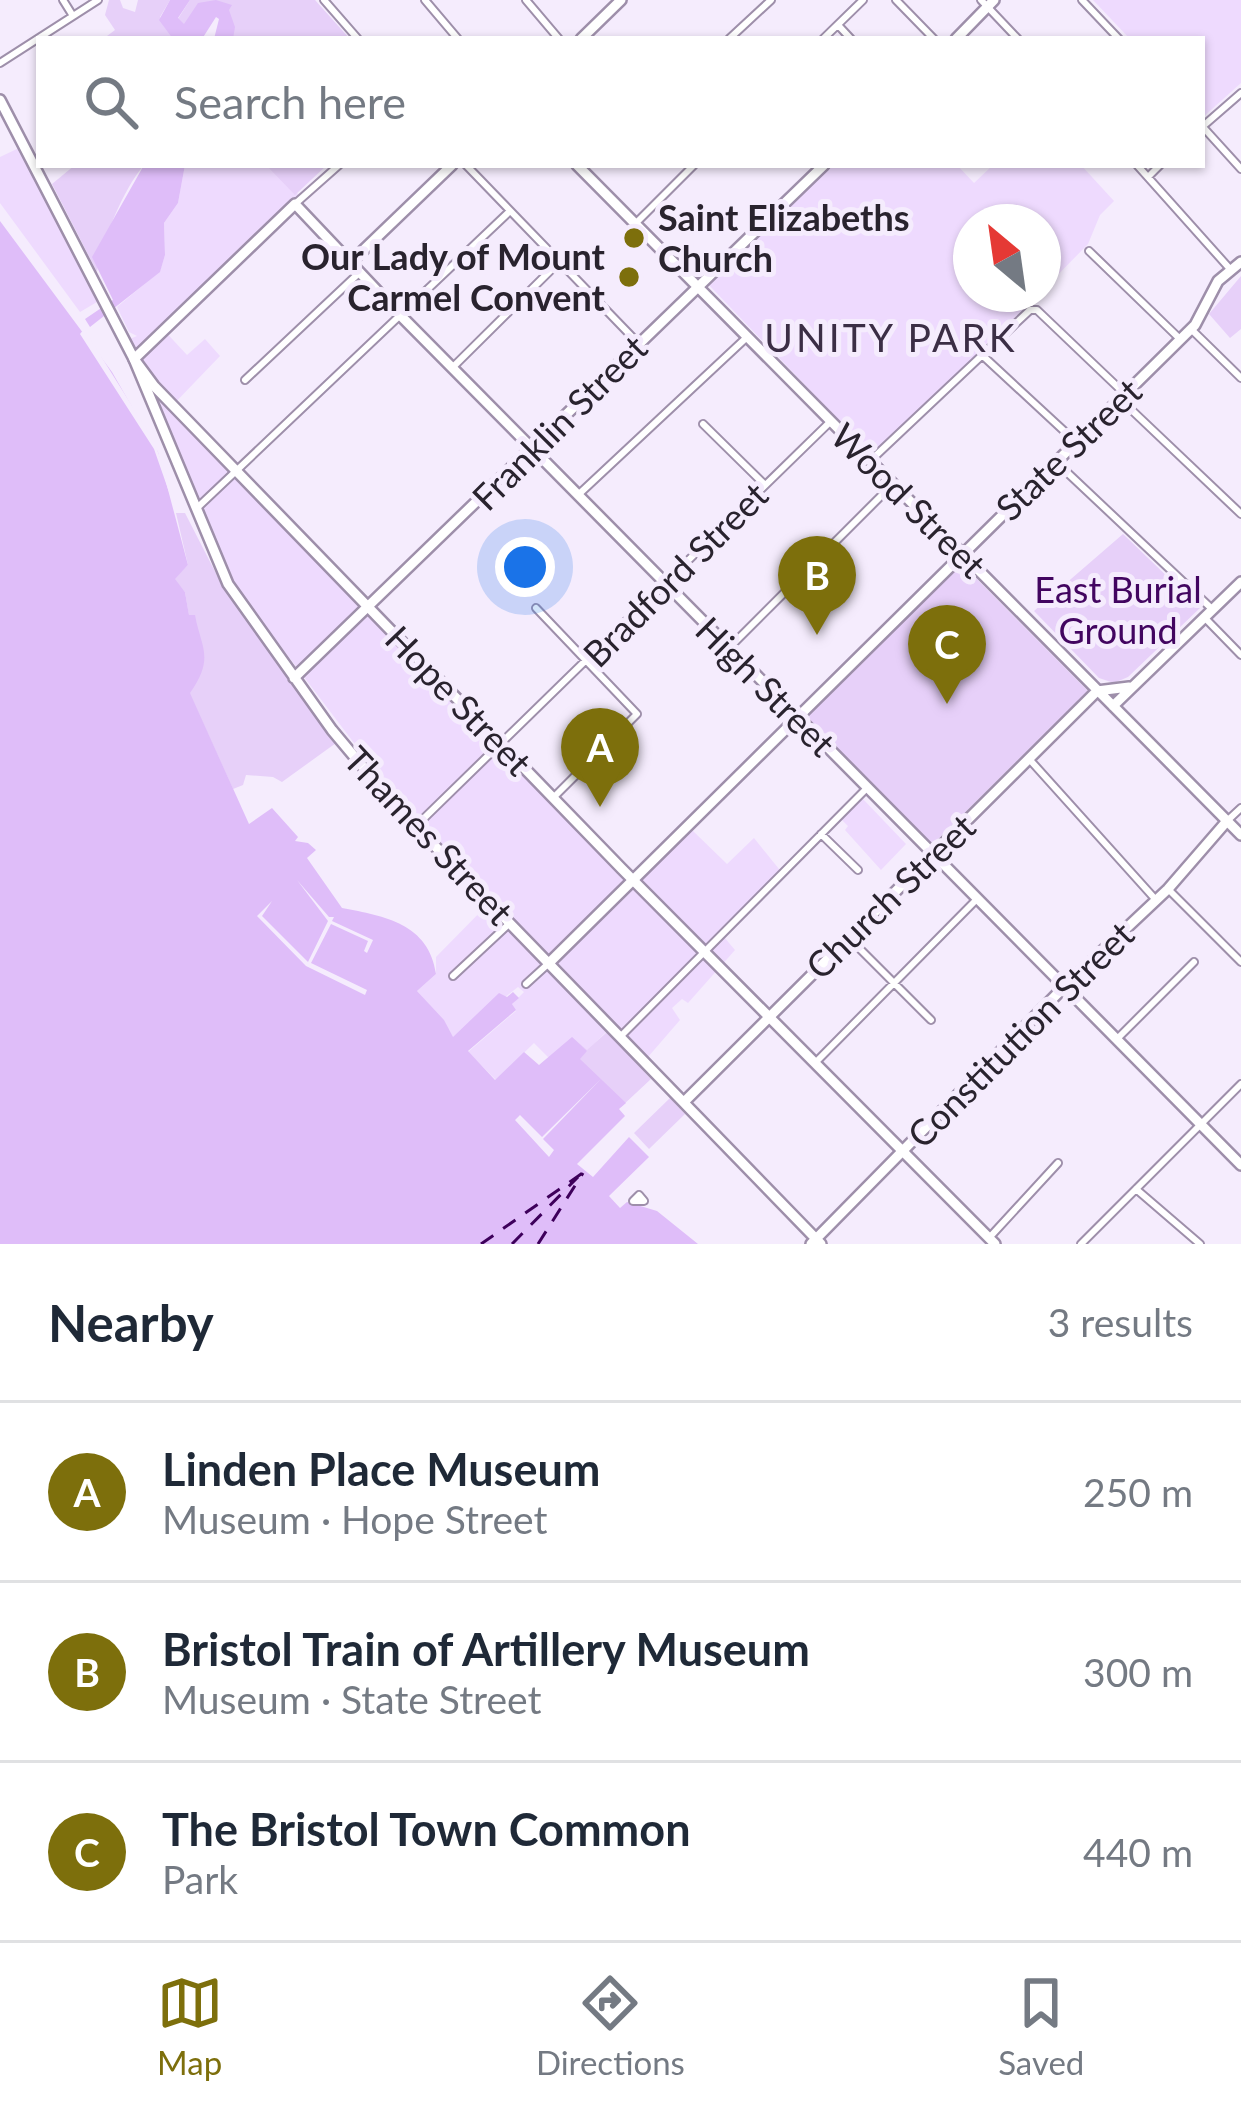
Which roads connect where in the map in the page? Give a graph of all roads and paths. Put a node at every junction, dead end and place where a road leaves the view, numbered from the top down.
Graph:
1 (63, 0) edge
2 (98, 0) edge
3 (324, 0) edge
4 (425, 0) edge
5 (526, 0) edge
6 (622, 0) edge
7 (771, 0) edge
8 (863, 0) edge
9 (896, 0) edge
10 (1082, 0) edge
11 (988, 2) edge
12 (73, 16) junction
13 (838, 25) junction
14 (42, 36) edge
15 (355, 36) edge
16 (455, 36) edge
17 (556, 36) edge
18 (584, 36) edge
19 (732, 36) edge
20 (826, 36) edge
21 (848, 36) edge
22 (931, 36) edge
23 (959, 36) edge
24 (1016, 36) edge
25 (1116, 36) edge
26 (36, 40) edge
27 (0, 63) edge
28 (1241, 93) edge
29 (0, 100) edge
30 (1205, 123) edge
31 (1205, 129) edge
32 (336, 168) edge
33 (449, 168) edge
34 (469, 168) edge
35 (580, 168) edge
36 (593, 168) edge
37 (691, 168) edge
38 (815, 168) edge
39 (1140, 168) edge
40 (1157, 168) edge
41 (1241, 169) edge
42 (586, 175) junction
43 (1148, 177) junction
44 (295, 204) junction
45 (510, 211) junction
46 (635, 224) junction
47 (1089, 250) dead end
48 (559, 262) junction
49 (1241, 262) edge
50 (350, 263) junction
51 (1231, 269) junction
52 (359, 273) junction
53 (696, 286) junction
54 (401, 316) junction
55 (1191, 330) junction
56 (746, 338) junction
57 (1180, 340) junction
58 (638, 344) junction
59 (982, 355) junction
60 (134, 359) junction
61 (452, 368) junction
62 (1241, 378) edge
63 (245, 380) dead end
64 (1122, 396) junction
65 (165, 398) junction
66 (156, 412) junction
67 (831, 422) junction
68 (704, 424) dead end
69 (1076, 442) junction
70 (531, 448) junction
71 (870, 461) junction
72 (1055, 461) junction
73 (236, 471) junction
74 (892, 484) junction
75 (765, 485) junction
76 (578, 495) junction
77 (194, 510) junction
78 (1241, 514) edge
79 (962, 553) junction
80 (1241, 582) edge
81 (666, 584) junction
82 (369, 607) junction
83 (536, 608) dead end
84 (1208, 613) junction
85 (728, 648) junction
86 (1241, 655) edge
87 (586, 662) junction
88 (295, 678) junction
89 (1129, 687) junction
90 (1097, 691) junction
91 (1114, 706) junction
92 (797, 717) junction
93 (501, 746) junction
94 (1030, 760) junction
95 (867, 788) junction
96 (553, 798) junction
97 (1241, 808) edge
98 (1227, 821) junction
99 (416, 826) junction
100 (821, 834) junction
101 (1241, 835) edge
102 (932, 854) junction
103 (857, 870) dead end
104 (634, 880) junction
105 (1168, 889) junction
106 (977, 899) junction
107 (1157, 901) junction
108 (510, 922) junction
109 (848, 937) junction
110 (705, 952) junction
111 (549, 962) junction
112 (1194, 962) dead end
113 (1241, 962) edge
114 (453, 976) dead end
115 (894, 982) junction
116 (526, 984) dead end
117 (1064, 987) junction
118 (769, 1016) junction
119 (931, 1020) dead end
120 (621, 1036) junction
121 (1116, 1040) junction
122 (816, 1062) junction
123 (1241, 1084) edge
124 (684, 1102) junction
125 (1200, 1124) junction
126 (903, 1150) junction
127 (1058, 1163) dead end
128 (1241, 1165) edge
129 (1136, 1189) junction
130 (992, 1241) edge
131 (816, 1242) edge
132 (1081, 1244) edge
133 (1199, 1244) edge

1 - 12 street
2 - 12 street
3 - 15 street
4 - 16 street
5 - 17 street
6 - 18 street
7 - 19 street
8 - 13 street
9 - 22 street
10 - 25 street
11 - 23 street
11 - 24 street
12 - 14 street
13 - 20 street
13 - 21 street
26 - 27 street
28 - 30 street
29 - 60 street, Hope Street
31 - 41 street
32 - 44 street
33 - 50 street
34 - 45 street
35 - 42 street, Wood Street
36 - 42 street
37 - 46 street
38 - 53 street, Franklin Street
39 - 43 street
40 - 43 street
42 - 46 street, Wood Street
43 - 51 street
44 - 50 street, High Street
44 - 60 street
45 - 48 street
45 - 54 street
46 - 53 street, Wood Street
47 - 57 street
48 - 58 street
48 - 61 street
49 - 51 street, State Street
50 - 52 street, High Street
51 - 55 street, State Street
52 - 54 street, High Street
52 - 63 street
53 - 56 street, Wood Street
53 - 58 street, Franklin Street
54 - 61 street, High Street
54 - 73 street
55 - 57 street, State Street
55 - 62 street
56 - 67 street, Wood Street
56 - 76 street
57 - 64 street, State Street
58 - 70 street, Franklin Street
59 - 64 street
59 - 69 street
59 - 71 street
60 - 65 street, Hope Street
60 - 66 street, Thames Street
61 - 70 street, High Street
64 - 69 street, State Street
64 - 78 street
65 - 66 street
65 - 73 street, Hope Street
66 - 77 street, Thames Street
67 - 71 street, Wood Street
67 - 75 street, Bradford Street
68 - 75 street
69 - 72 street, State Street
70 - 76 street, High Street
70 - 82 street, Franklin Street
71 - 74 street, Wood Street
72 - 79 street, State Street
72 - 84 street
73 - 77 street
73 - 82 street, Hope Street
74 - 79 street, Wood Street
74 - 85 street
75 - 81 street, Bradford Street
76 - 81 street, High Street
77 - 88 street, Thames Street
79 - 90 street, Wood Street
79 - 92 street, State Street
80 - 84 street
81 - 85 street, High Street
81 - 87 street, Bradford Street
82 - 88 street, Franklin Street
82 - 93 street, Hope Street
83 - 87 street
84 - 86 street
84 - 89 street
85 - 92 street, High Street
87 - 93 street, Bradford Street
87 - 96 street
88 - 99 street, Thames Street
89 - 90 street
89 - 91 street
90 - 91 street, Wood Street
90 - 94 street, Church Street
91 - 98 street, Wood Street
92 - 95 street, High Street
92 - 104 street, State Street
93 - 96 street, Hope Street
93 - 99 street, Bradford Street
94 - 102 street, Church Street
94 - 107 street
95 - 100 street
95 - 102 street, High Street
96 - 104 street, Hope Street
97 - 98 street
98 - 101 street, Wood Street
98 - 105 street, Constitution Street
99 - 108 street, Thames Street
100 - 103 street
100 - 110 street
102 - 106 street, High Street
102 - 109 street, Church Street
104 - 110 street, Hope Street
104 - 111 street, State Street
105 - 107 street, Constitution Street
105 - 113 street
106 - 115 street
106 - 117 street, High Street
107 - 117 street, Constitution Street
108 - 111 street, Thames Street
108 - 114 street
109 - 115 street
109 - 118 street, Church Street
110 - 118 street, Hope Street
110 - 120 street
111 - 116 street, State Street
111 - 120 street, Thames Street
112 - 121 street
115 - 119 street
115 - 122 street
117 - 121 street, High Street
117 - 126 street, Constitution Street
118 - 122 street, Hope Street
118 - 124 street, Church Street
120 - 124 street, Thames Street
121 - 125 street, High Street
122 - 126 street, Hope Street
123 - 125 street
124 - 131 street, Thames Street
125 - 128 street, High Street
125 - 129 street
126 - 130 street, Hope Street
126 - 131 street, Constitution Street
127 - 130 street
129 - 132 street
129 - 133 street

